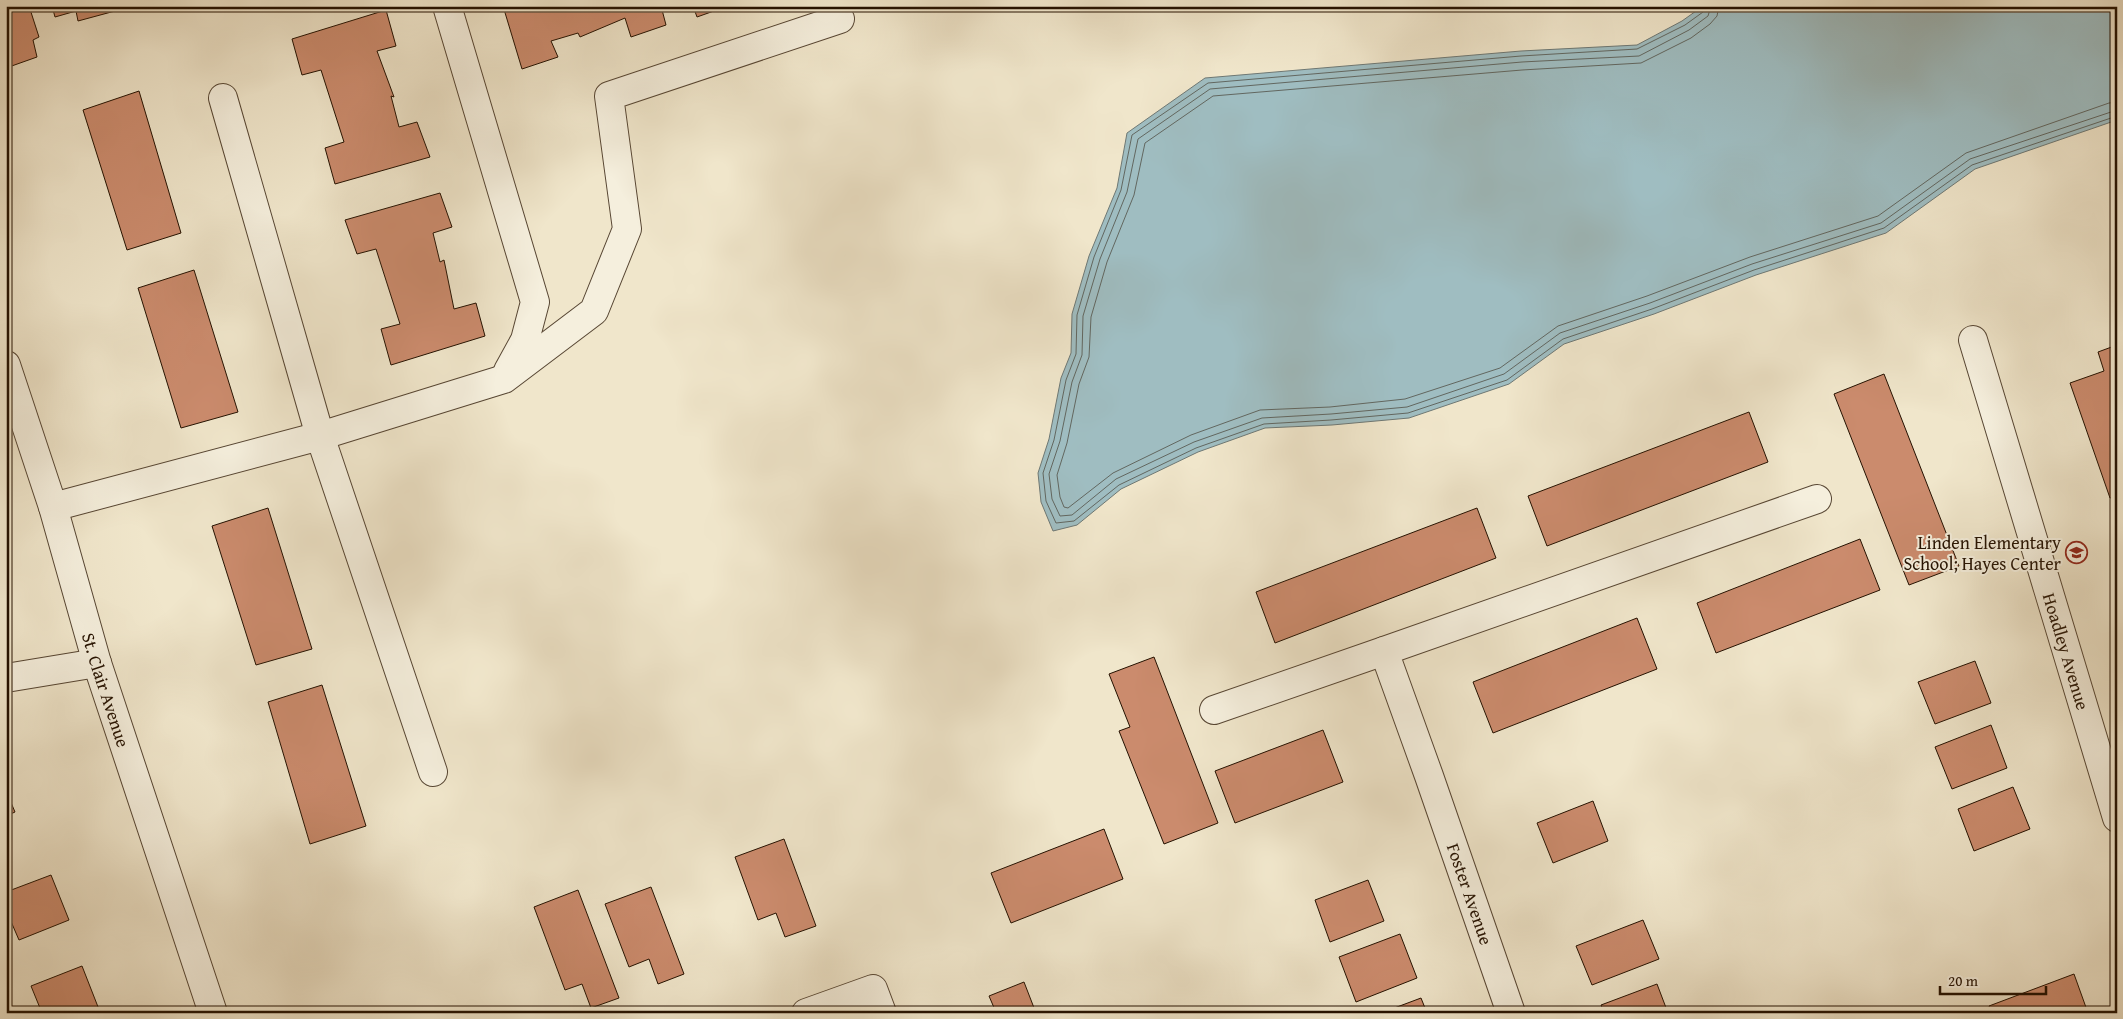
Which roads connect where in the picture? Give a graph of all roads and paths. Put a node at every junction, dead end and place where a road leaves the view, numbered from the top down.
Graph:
1 (447, 6) edge
2 (840, 20) dead end
3 (223, 98) dead end
4 (1973, 340) dead end
5 (6, 365) edge
6 (504, 379) junction
7 (320, 436) junction
8 (1817, 499) dead end
9 (53, 507) junction
10 (1384, 651) junction
11 (98, 663) junction
12 (6, 678) edge
13 (1214, 710) dead end
14 (2109, 762) edge
15 (433, 772) dead end
16 (2117, 818) edge
17 (878, 1001) edge
18 (213, 1013) edge
19 (806, 1013) edge
20 (1510, 1013) edge

1 - 6 street
2 - 6 street
3 - 7 street
4 - 14 street, Hoadley Avenue
5 - 9 street, St. Clair Avenue
6 - 7 street
7 - 9 street
7 - 15 street
8 - 10 street
9 - 11 street, St. Clair Avenue
10 - 13 street
10 - 20 street, Foster Avenue
11 - 12 street
11 - 18 street, St. Clair Avenue
14 - 16 street, Hoadley Avenue
17 - 19 street

